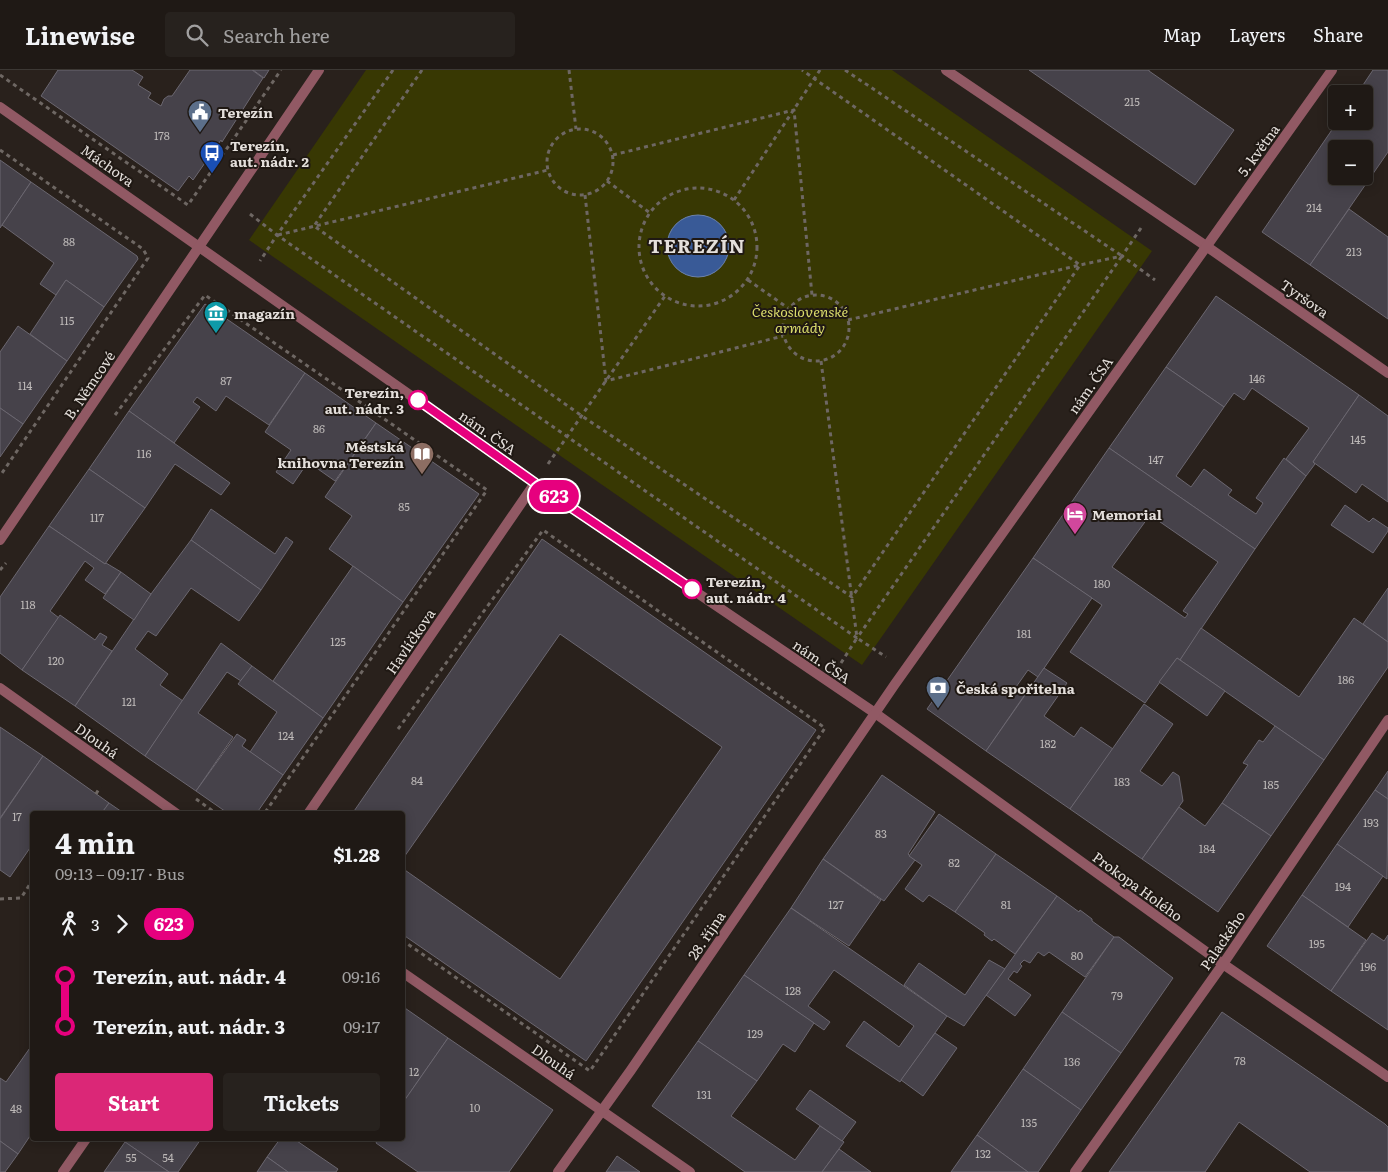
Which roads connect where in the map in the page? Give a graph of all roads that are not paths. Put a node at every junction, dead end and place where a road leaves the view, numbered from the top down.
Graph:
1 (319, 70) edge
2 (946, 70) edge
3 (1332, 70) edge
4 (0, 107) edge
5 (200, 246) junction
6 (1206, 246) junction
7 (1388, 373) edge
8 (535, 483) junction
9 (0, 540) edge
10 (0, 688) edge
11 (875, 713) junction
12 (1388, 720) edge
13 (173, 811) edge
14 (310, 811) edge
15 (1223, 964) junction
16 (405, 974) edge
17 (1388, 1077) edge
18 (602, 1111) junction
19 (85, 1141) edge
20 (63, 1172) edge
21 (558, 1172) edge
22 (690, 1172) edge
23 (1075, 1172) edge

1 - 5 street
2 - 6 street
3 - 6 street, 5. května
4 - 5 street, Máchova
5 - 8 street, nám. ČSA
5 - 9 street, B. Němcové
6 - 7 street, Tyršova
6 - 11 street, nám. ČSA
8 - 11 street, nám. ČSA
8 - 14 street, Havlíčkova
10 - 13 street, Dlouhá
11 - 15 street, Prokopa Holého
11 - 18 street, 28. října
12 - 15 street, Palackého
15 - 17 street, Prokopa Holého
15 - 23 street, Palackého
16 - 18 street, Dlouhá
18 - 21 street, 28. října
18 - 22 street, Dlouhá
19 - 20 street

